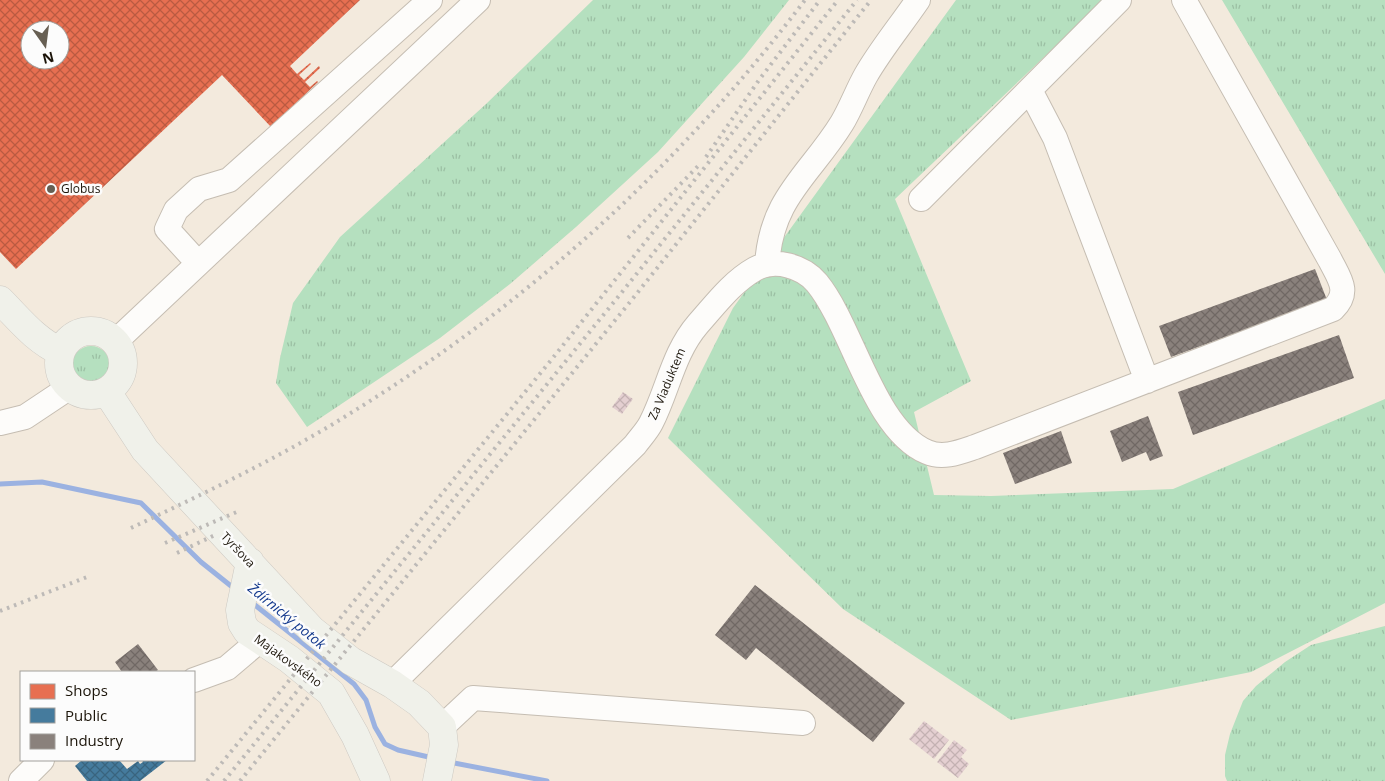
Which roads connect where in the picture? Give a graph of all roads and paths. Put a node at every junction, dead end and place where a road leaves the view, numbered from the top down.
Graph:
1 (430, 0) edge
2 (478, 0) edge
3 (918, 0) edge
4 (1119, 0) edge
5 (1184, 0) edge
6 (1030, 90) junction
7 (921, 199) dead end
8 (198, 263) junction
9 (767, 265) junction
10 (0, 300) edge
11 (115, 342) junction
12 (61, 352) junction
13 (1147, 381) junction
14 (70, 388) junction
15 (106, 392) junction
16 (0, 423) edge
17 (245, 587) junction
18 (260, 640) junction
19 (195, 680) edge
20 (392, 684) junction
21 (803, 723) dead end
22 (443, 736) junction
23 (41, 761) edge
24 (437, 778) edge
25 (21, 781) edge
26 (376, 781) edge

1 - 8 street
2 - 8 street
3 - 9 street
4 - 6 street
5 - 13 street
6 - 7 street
6 - 13 street
8 - 11 street
9 - 13 street
9 - 20 street, Za Viaduktem
10 - 12 main road
11 - 12 main road
11 - 15 main road
12 - 14 main road
14 - 15 main road
14 - 16 street
15 - 17 main road, Tyršova
17 - 18 main road, Majakovského
17 - 20 main road, Tyršova
18 - 19 street
18 - 26 main road, Majakovského
20 - 22 main road
21 - 22 street
22 - 24 main road
23 - 25 street

